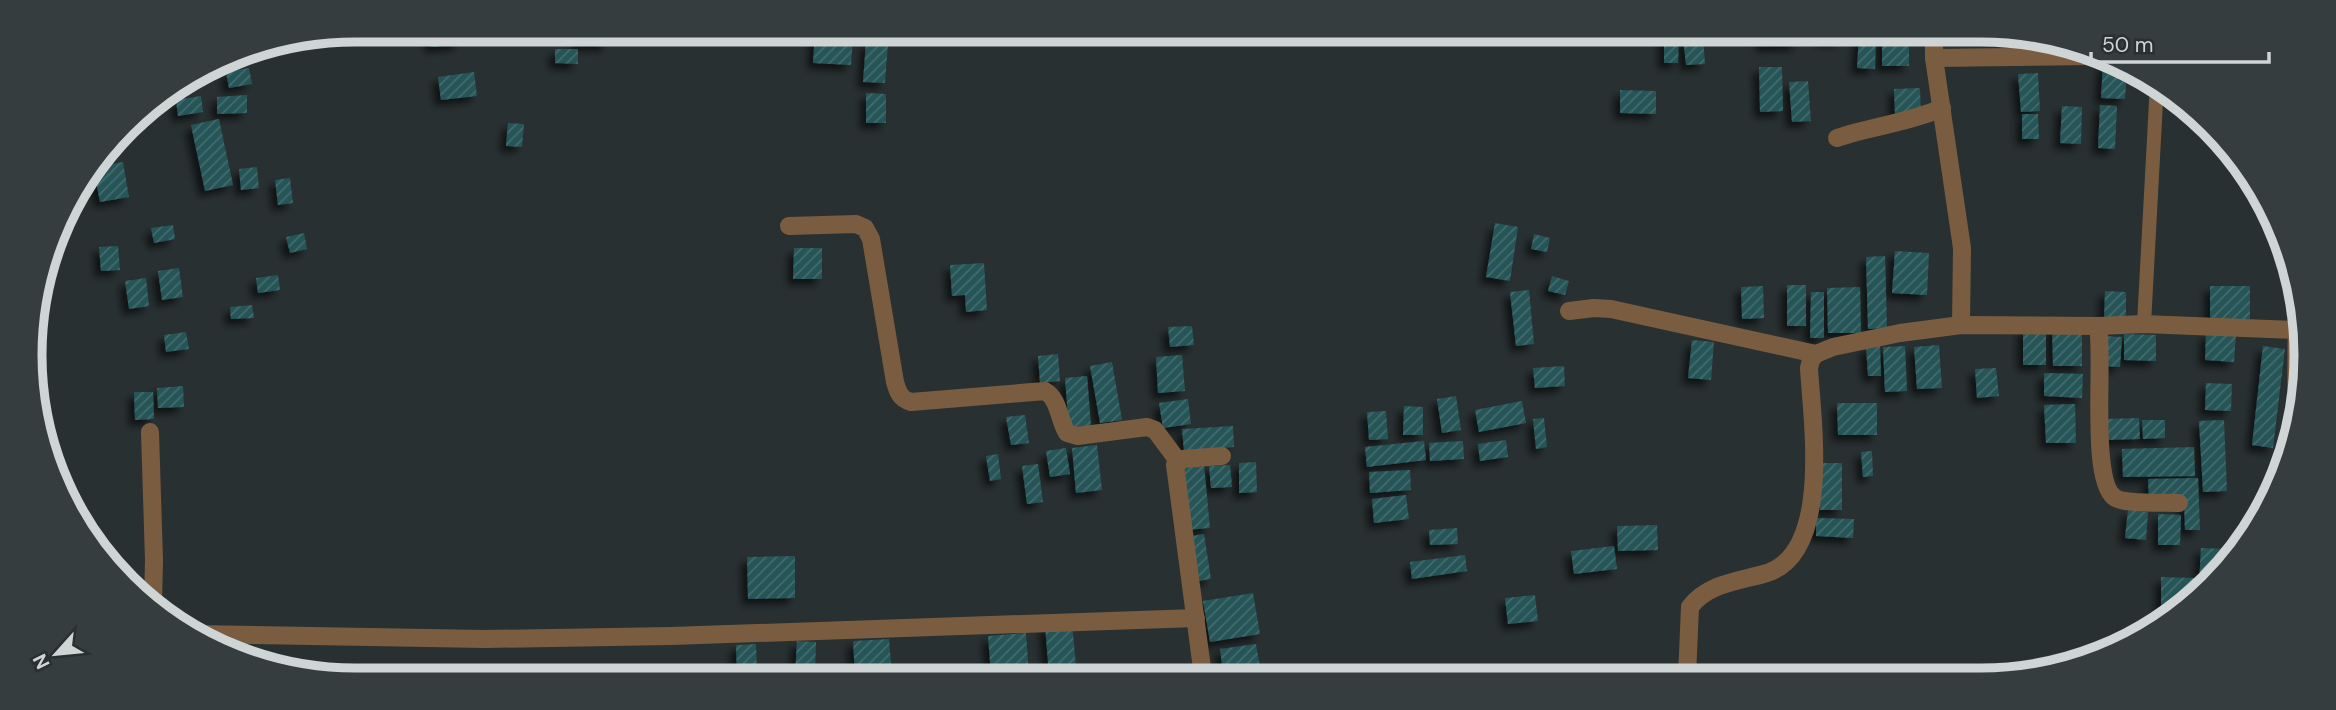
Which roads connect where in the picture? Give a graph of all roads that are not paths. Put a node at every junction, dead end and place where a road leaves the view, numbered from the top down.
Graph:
1 (1934, 42) edge
2 (2076, 57) edge
3 (1934, 58) junction
4 (2156, 96) edge
5 (1942, 108) junction
6 (1837, 138) dead end
7 (789, 226) dead end
8 (1569, 312) dead end
9 (1961, 324) junction
10 (2144, 324) junction
11 (2098, 326) junction
12 (2293, 330) edge
13 (1816, 354) junction
14 (150, 432) dead end
15 (1222, 456) dead end
16 (1178, 461) junction
17 (2179, 503) dead end
18 (153, 594) edge
19 (1196, 618) junction
20 (214, 634) edge
21 (1202, 668) edge
22 (1687, 668) edge

1 - 3 street
2 - 3 street
3 - 5 street
4 - 10 lane
5 - 6 street
5 - 9 street
7 - 16 street
8 - 13 street
9 - 11 street
9 - 13 street
10 - 11 street
10 - 12 street
11 - 17 street
13 - 22 street
14 - 18 street
15 - 16 street
16 - 19 street
19 - 20 street
19 - 21 street

